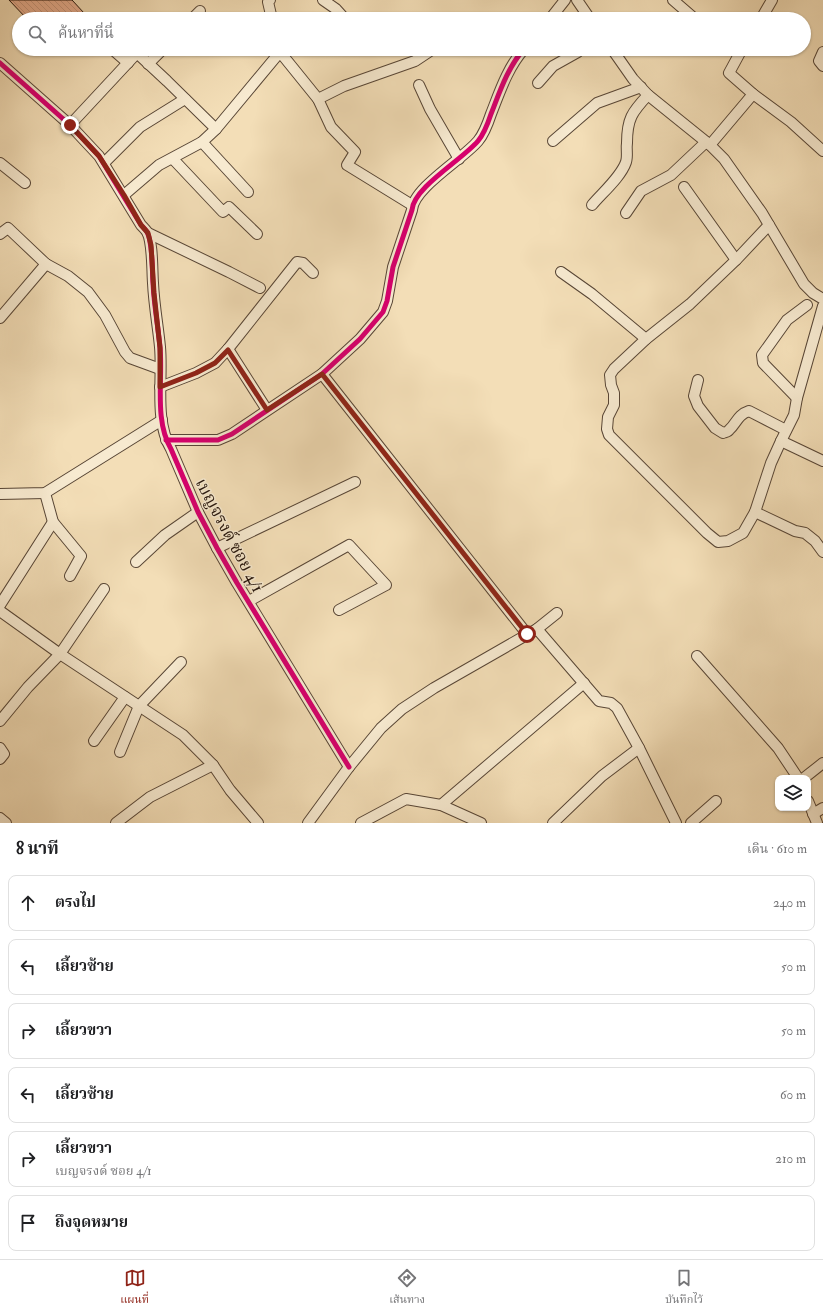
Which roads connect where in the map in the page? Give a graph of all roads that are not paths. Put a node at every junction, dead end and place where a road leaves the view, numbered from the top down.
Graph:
1 (270, 0) edge
2 (323, 0) edge
3 (565, 0) edge
4 (576, 0) edge
5 (673, 0) edge
6 (772, 0) edge
7 (270, 12) edge
8 (339, 12) edge
9 (556, 12) edge
10 (585, 12) edge
11 (687, 12) edge
12 (765, 12) edge
13 (823, 52) edge
14 (120, 56) edge
15 (135, 56) edge
16 (139, 56) edge
17 (156, 56) edge
18 (276, 56) edge
19 (284, 56) edge
20 (422, 56) edge
21 (518, 56) edge
22 (571, 56) edge
23 (617, 56) edge
24 (737, 56) edge
25 (0, 63) edge
26 (128, 63) junction
27 (148, 64) junction
28 (823, 66) edge
29 (538, 83) dead end
30 (419, 85) dead end
31 (640, 87) junction
32 (753, 94) junction
33 (648, 95) junction
34 (185, 99) junction
35 (318, 99) junction
36 (70, 125) junction
37 (216, 129) junction
38 (553, 141) dead end
39 (202, 142) junction
40 (708, 144) junction
41 (823, 151) edge
42 (173, 159) junction
43 (459, 160) junction
44 (0, 163) edge
45 (104, 163) junction
46 (25, 183) dead end
47 (684, 187) dead end
48 (248, 192) dead end
49 (124, 195) junction
50 (412, 205) junction
51 (592, 205) dead end
52 (626, 213) dead end
53 (769, 225) junction
54 (148, 233) junction
55 (0, 234) edge
56 (257, 234) dead end
57 (736, 260) junction
58 (46, 264) junction
59 (560, 272) dead end
60 (313, 273) dead end
61 (260, 288) dead end
62 (823, 299) edge
63 (807, 305) dead end
64 (823, 306) edge
65 (0, 318) edge
66 (646, 339) junction
67 (228, 350) junction
68 (160, 369) junction
69 (322, 374) junction
70 (698, 380) dead end
71 (160, 387) junction
72 (797, 398) junction
73 (267, 410) junction
74 (162, 420) junction
75 (786, 430) junction
76 (166, 440) junction
77 (781, 441) junction
78 (823, 461) edge
79 (355, 482) dead end
80 (45, 493) junction
81 (0, 494) edge
82 (198, 512) junction
83 (755, 512) junction
84 (53, 522) junction
85 (217, 548) junction
86 (823, 552) edge
87 (136, 562) dead end
88 (70, 576) dead end
89 (104, 589) dead end
90 (249, 601) junction
91 (0, 605) edge
92 (339, 610) dead end
93 (0, 611) edge
94 (557, 613) dead end
95 (538, 629) junction
96 (527, 634) junction
97 (60, 654) junction
98 (697, 656) dead end
99 (181, 662) dead end
100 (584, 683) junction
101 (126, 697) junction
102 (139, 706) junction
103 (0, 721) edge
104 (94, 741) dead end
105 (0, 748) edge
106 (639, 748) junction
107 (120, 752) dead end
108 (0, 759) edge
109 (823, 763) edge
110 (213, 765) junction
111 (350, 767) junction
112 (796, 775) edge
113 (808, 775) edge
114 (716, 801) dead end
115 (441, 805) junction
116 (811, 808) edge
117 (823, 808) edge
118 (0, 818) edge
119 (815, 818) edge
120 (6, 823) edge
121 (116, 823) edge
122 (258, 823) edge
123 (308, 823) edge
124 (361, 823) edge
125 (481, 823) edge
126 (553, 823) edge
127 (676, 823) edge
128 (691, 823) edge

1 - 7 street
2 - 8 street
3 - 9 street
4 - 10 street
5 - 11 street
6 - 12 street
13 - 28 street
14 - 26 street
15 - 26 street
16 - 27 street
17 - 27 street
18 - 37 street
19 - 35 street
20 - 35 street
21 - 43 street
22 - 29 street
23 - 31 street
24 - 32 street
25 - 36 street, เบญจรงด์ ซอย 4/1
26 - 36 street
27 - 34 street
30 - 43 street
31 - 33 street
31 - 38 street
32 - 40 street
32 - 41 street
33 - 40 street
33 - 51 street
34 - 37 street
34 - 45 street
35 - 50 street
36 - 45 street, เบญจรงด์ ซอย 4/1
37 - 39 street
39 - 42 street
39 - 48 street
40 - 52 street
40 - 53 street
42 - 49 street
42 - 56 street
43 - 50 street
44 - 46 street
45 - 49 street, เบญจรงด์ ซอย 4/1
47 - 57 street
49 - 54 street, เบญจรงด์ ซอย 4/1
50 - 69 street
53 - 57 street
53 - 62 street
54 - 61 street
54 - 68 street, เบญจรงด์ ซอย 4/1
55 - 58 street
57 - 66 street
58 - 65 street
58 - 68 street
59 - 66 street
60 - 67 street
63 - 72 street
64 - 72 street
66 - 83 street
67 - 71 street
67 - 73 street
68 - 71 street, เบญจรงด์ ซอย 4/1
69 - 73 street
69 - 96 street
70 - 75 street
71 - 74 street, เบญจรงด์ ซอย 4/1
72 - 75 street
73 - 76 street
74 - 76 street, เบญจรงด์ ซอย 4/1
74 - 80 street
75 - 77 street
76 - 82 street, เบญจรงด์ ซอย 4/1
77 - 78 street
77 - 83 street
79 - 85 street
80 - 81 street
80 - 84 street
82 - 85 street, เบญจรงด์ ซอย 4/1
82 - 87 street
83 - 86 street
84 - 88 street
84 - 91 street
85 - 90 street, เบญจรงด์ ซอย 4/1
89 - 97 street
90 - 92 street
90 - 111 street, เบญจรงด์ ซอย 4/1
93 - 97 street
94 - 95 street
95 - 96 street
95 - 100 street
96 - 111 street
97 - 101 street
97 - 103 street
98 - 112 street
99 - 102 street
100 - 106 street
100 - 115 street
101 - 102 street
101 - 104 street
102 - 107 street
102 - 110 street
105 - 108 street
106 - 126 street
106 - 127 street
109 - 113 street
110 - 121 street
110 - 122 street
111 - 123 street
114 - 128 street
115 - 124 street
115 - 125 street
116 - 119 street
117 - 119 street
118 - 120 street

